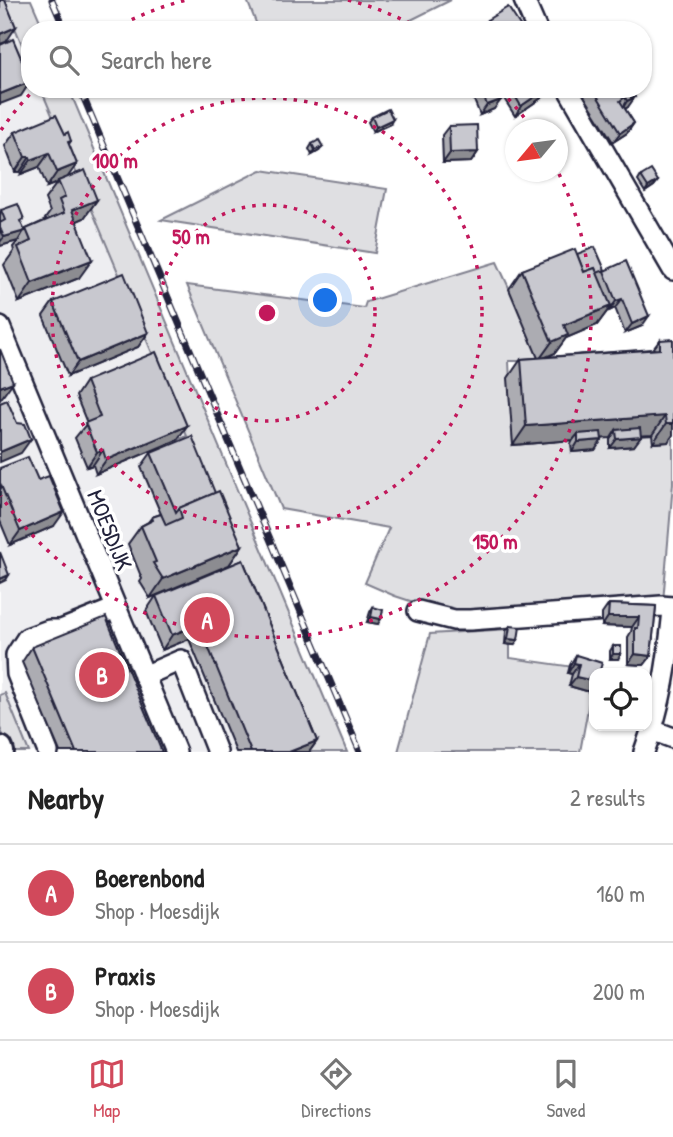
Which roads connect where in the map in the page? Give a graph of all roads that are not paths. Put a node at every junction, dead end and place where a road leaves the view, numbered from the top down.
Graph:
1 (524, 0) edge
2 (533, 21) edge
3 (573, 98) edge
4 (673, 270) edge
5 (0, 327) edge
6 (116, 608) junction
7 (673, 609) edge
8 (418, 611) dead end
9 (671, 658) edge
10 (144, 676) junction
11 (652, 730) joint
12 (652, 731) edge
13 (673, 738) edge
14 (48, 752) edge
15 (176, 752) edge
16 (217, 752) edge
17 (644, 752) edge

1 - 2 street
3 - 4 street
5 - 6 street, MOESDIJK
6 - 10 street, MOESDIJK
6 - 14 street
7 - 8 street
7 - 9 street
9 - 11 street
10 - 15 street, MOESDIJK
10 - 16 street
11 - 13 street
12 - 17 street

